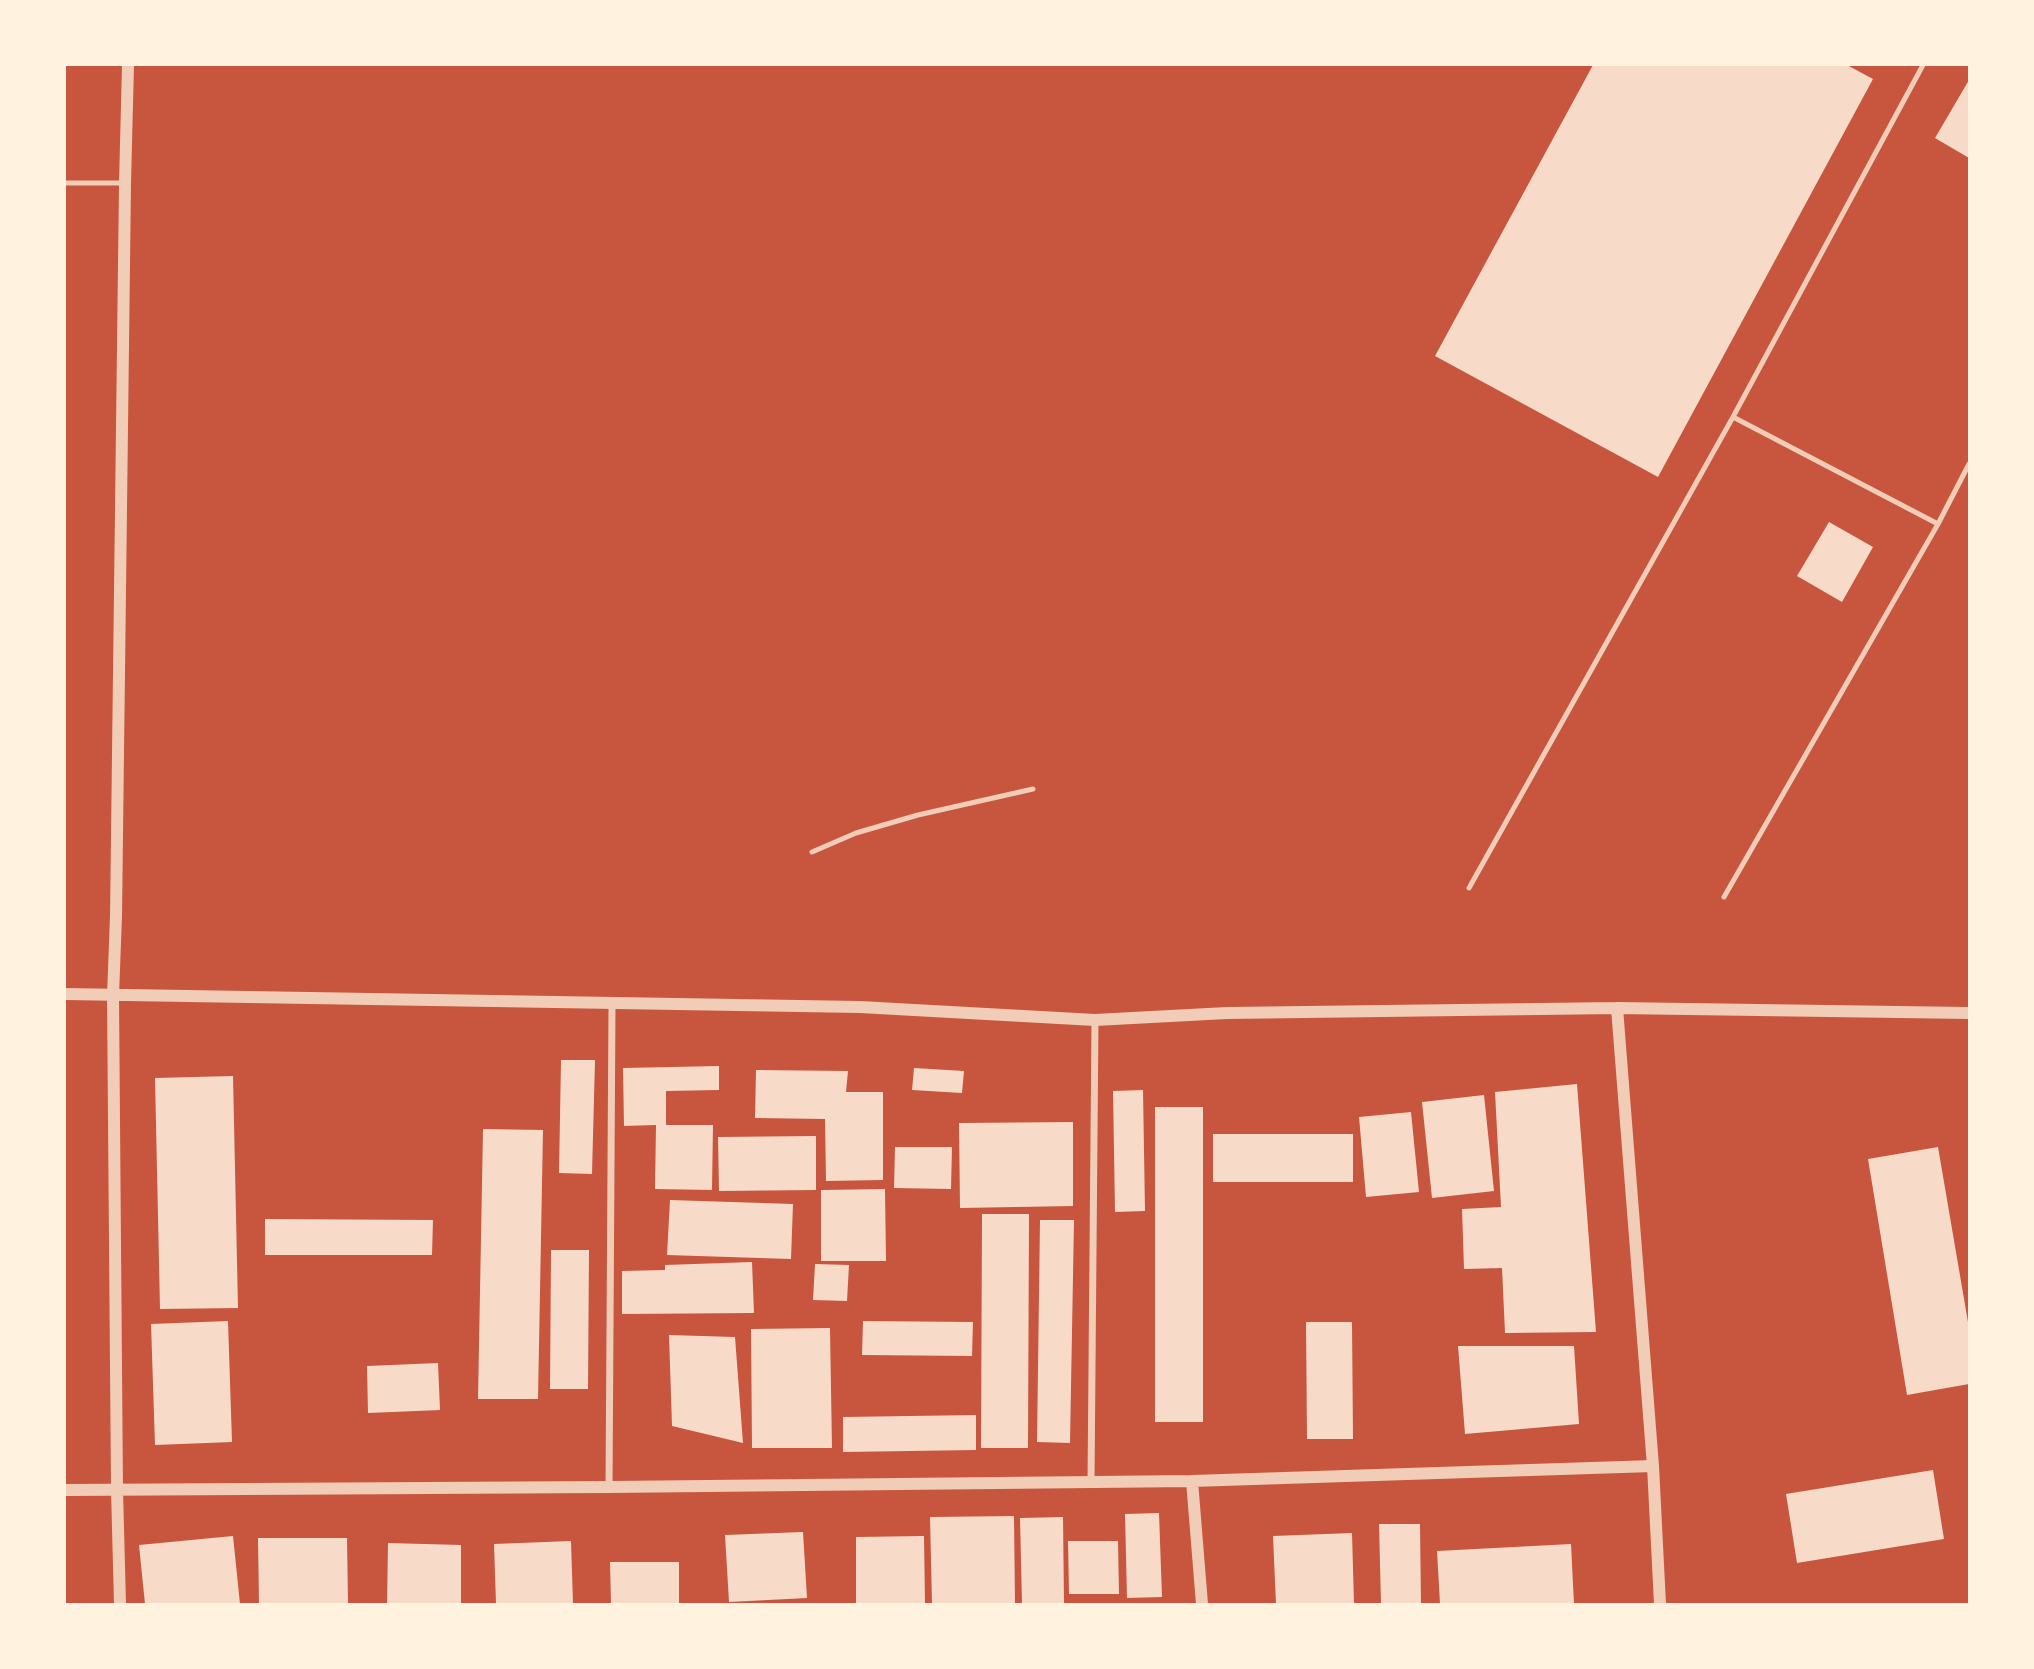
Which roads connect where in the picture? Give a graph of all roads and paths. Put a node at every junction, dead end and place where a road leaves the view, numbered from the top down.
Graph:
1 (128, 65) edge
2 (1923, 65) edge
3 (65, 183) edge
4 (125, 183) junction
5 (1733, 417) junction
6 (1969, 464) edge
7 (1938, 524) junction
8 (1033, 789) dead end
9 (811, 852) dead end
10 (1469, 888) dead end
11 (1724, 897) dead end
12 (65, 994) edge
13 (113, 996) junction
14 (612, 1004) junction
15 (1617, 1008) junction
16 (1969, 1013) edge
17 (1095, 1020) junction
18 (1653, 1466) junction
19 (1192, 1481) junction
20 (1091, 1482) junction
21 (609, 1487) junction
22 (65, 1490) edge
23 (117, 1490) junction
24 (120, 1604) edge
25 (1202, 1604) edge
26 (1660, 1604) edge

1 - 4 street
2 - 5 lane
3 - 4 lane
4 - 13 street
5 - 7 lane
5 - 10 lane
6 - 7 lane
7 - 11 lane
8 - 9 lane
12 - 13 street
13 - 14 street
13 - 23 street
14 - 17 street
14 - 21 street
15 - 16 street
15 - 17 street
15 - 18 street
17 - 20 street
18 - 19 street
18 - 26 street
19 - 20 street
19 - 25 street
20 - 21 street
21 - 23 street
22 - 23 street
23 - 24 street

